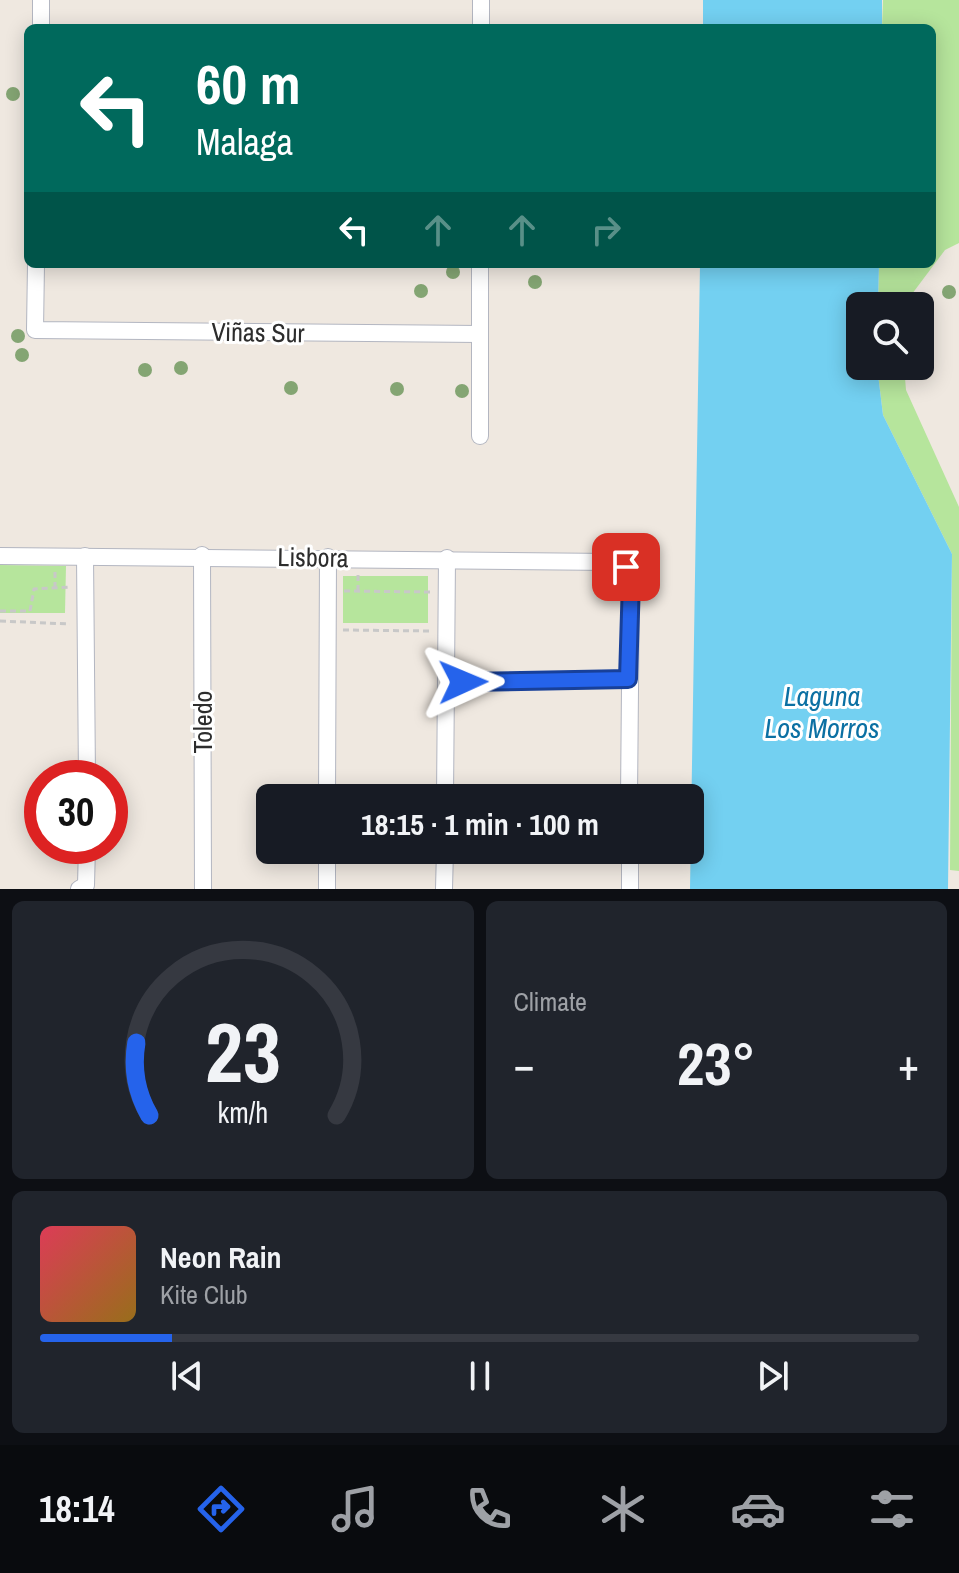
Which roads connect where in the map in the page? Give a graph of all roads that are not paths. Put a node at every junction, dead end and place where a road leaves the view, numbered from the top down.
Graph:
1 (41, 0) edge
2 (481, 0) edge
3 (41, 24) edge
4 (481, 24) edge
5 (36, 268) edge
6 (480, 268) edge
7 (480, 334) junction
8 (480, 436) dead end
9 (202, 555) junction
10 (0, 556) edge
11 (85, 556) junction
12 (328, 557) junction
13 (447, 558) junction
14 (628, 679) junction
15 (446, 682) junction
16 (87, 760) edge
17 (327, 784) edge
18 (445, 784) edge
19 (629, 784) edge
20 (87, 864) edge
21 (327, 864) edge
22 (445, 864) edge
23 (630, 864) edge
24 (79, 889) edge
25 (203, 889) edge
26 (327, 889) edge
27 (444, 889) edge
28 (630, 889) edge

1 - 3 street
2 - 4 street
5 - 7 street, Viñas Sur
6 - 7 street
7 - 8 street
9 - 11 street, Lisbora
9 - 12 street, Lisbora
9 - 25 street, Toledo
10 - 11 street, Lisbora
11 - 16 street
12 - 13 street, Lisbora
12 - 17 street
13 - 14 street, Lisbora
13 - 15 street
14 - 15 street
14 - 19 street
15 - 18 street
20 - 24 street
21 - 26 street
22 - 27 street
23 - 28 street

